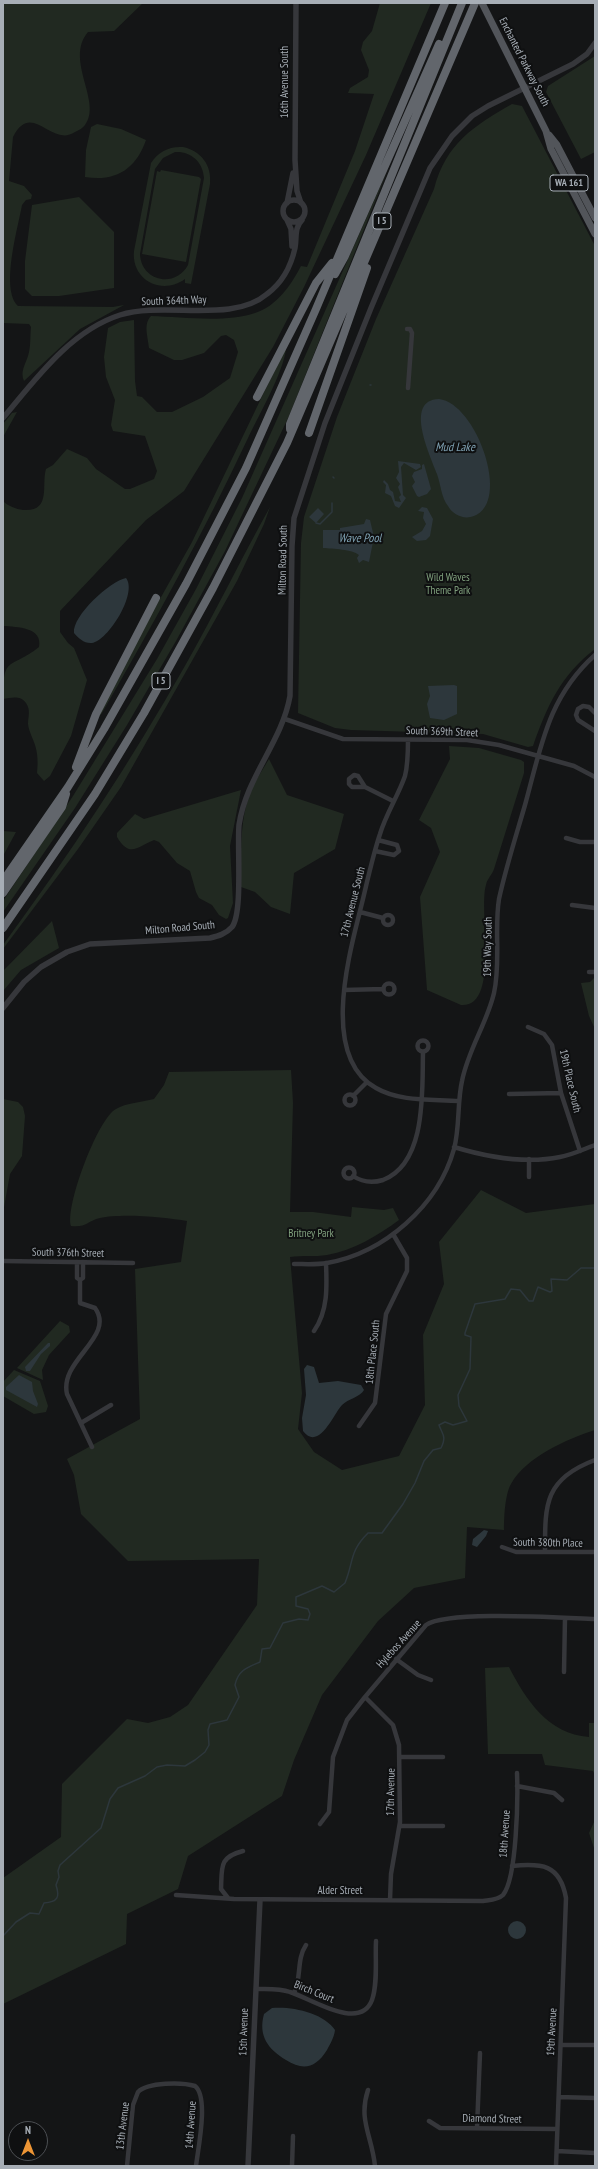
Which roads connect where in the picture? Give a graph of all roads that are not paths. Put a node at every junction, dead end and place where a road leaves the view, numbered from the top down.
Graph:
1 (296, 3) edge
2 (445, 3) edge
3 (457, 3) edge
4 (462, 3) edge
5 (475, 3) edge
6 (482, 3) edge
7 (595, 43) edge
8 (526, 88) junction
9 (546, 131) junction
10 (295, 160) junction
11 (394, 194) junction
12 (288, 203) junction
13 (301, 203) junction
14 (595, 218) edge
15 (287, 220) junction
16 (302, 220) junction
17 (595, 234) edge
18 (338, 256) junction
19 (292, 259) junction
20 (316, 309) junction
21 (407, 329) dead end
22 (408, 388) dead end
23 (257, 397) dead end
24 (3, 418) edge
25 (309, 434) dead end
26 (290, 438) junction
27 (156, 598) dead end
28 (595, 655) edge
29 (595, 713) edge
30 (286, 719) junction
31 (595, 731) edge
32 (408, 740) junction
33 (538, 756) junction
34 (595, 777) edge
35 (72, 779) junction
36 (68, 787) junction
37 (365, 787) dead end
38 (393, 801) junction
39 (566, 838) dead end
40 (378, 840) junction
41 (595, 842) edge
42 (375, 851) junction
43 (3, 881) edge
44 (3, 893) edge
45 (572, 905) dead end
46 (595, 908) edge
47 (17, 909) junction
48 (360, 912) junction
49 (383, 918) dead end
50 (3, 921) edge
51 (3, 928) edge
52 (589, 972) dead end
53 (595, 972) edge
54 (383, 989) dead end
55 (344, 990) junction
56 (3, 1008) edge
57 (528, 1027) dead end
58 (423, 1052) dead end
59 (367, 1082) junction
60 (561, 1093) junction
61 (509, 1094) dead end
62 (354, 1096) dead end
63 (422, 1098) junction
64 (459, 1101) junction
65 (595, 1145) edge
66 (454, 1147) junction
67 (580, 1151) junction
68 (529, 1158) junction
69 (353, 1176) dead end
70 (529, 1176) dead end
71 (393, 1234) junction
72 (3, 1261) edge
73 (77, 1262) junction
74 (84, 1262) junction
75 (133, 1263) dead end
76 (294, 1264) dead end
77 (326, 1264) junction
78 (80, 1280) junction
79 (314, 1331) dead end
80 (111, 1405) dead end
81 (81, 1423) junction
82 (359, 1426) dead end
83 (92, 1447) dead end
84 (595, 1460) edge
85 (502, 1548) dead end
86 (545, 1552) junction
87 (595, 1552) edge
88 (565, 1618) junction
89 (595, 1619) edge
90 (396, 1659) junction
91 (564, 1672) dead end
92 (431, 1680) dead end
93 (365, 1697) junction
94 (400, 1757) junction
95 (443, 1757) dead end
96 (518, 1773) dead end
97 (518, 1786) junction
98 (562, 1800) dead end
99 (320, 1824) dead end
100 (400, 1826) junction
101 (444, 1826) dead end
102 (243, 1851) dead end
103 (512, 1866) junction
104 (503, 1894) joint
105 (176, 1896) dead end
106 (228, 1898) junction
107 (260, 1900) junction
108 (390, 1900) junction
109 (376, 1941) dead end
110 (306, 1945) dead end
111 (256, 1989) junction
112 (294, 1993) junction
113 (561, 2045) junction
114 (595, 2045) edge
115 (480, 2053) dead end
116 (197, 2087) joint
117 (368, 2090) dead end
118 (559, 2097) junction
119 (595, 2098) edge
120 (429, 2121) dead end
121 (478, 2128) junction
122 (557, 2129) junction
123 (293, 2136) dead end
124 (556, 2151) junction
125 (595, 2153) edge
126 (127, 2166) edge
127 (196, 2166) edge
128 (248, 2166) edge
129 (292, 2166) edge
130 (375, 2166) edge
131 (556, 2166) edge

1 - 10 street, 16th Avenue South
2 - 18 highway, I 5
3 - 20 highway, I 5
4 - 26 highway, I 5
5 - 11 highway, I 5
6 - 8 main road, Enchanted Parkway South / WA 161
7 - 8 street, Milton Road South
8 - 9 main road, Enchanted Parkway South / WA 161
8 - 30 street, Milton Road South
9 - 14 main road, Enchanted Parkway South / WA 161
9 - 17 main road, Enchanted Parkway South / WA 161
10 - 12 street, 16th Avenue South
10 - 13 street, 16th Avenue South
11 - 25 highway
11 - 26 highway, I 5
12 - 13 street
12 - 15 street
13 - 16 street
15 - 16 street
15 - 19 street, South 364th Way
16 - 19 street, South 364th Way
18 - 20 highway, I 5
18 - 23 highway
19 - 24 street, South 364th Way
20 - 35 highway, I 5
21 - 22 street
26 - 47 highway, I 5
27 - 35 highway
28 - 33 street, 19th Way South
29 - 31 street
30 - 32 street, South 369th Street
30 - 56 street, Milton Road South
32 - 33 street, South 369th Street
32 - 38 street, 17th Avenue South
33 - 34 street, South 369th Street
33 - 64 street, 19th Way South
35 - 36 highway, I 5
36 - 43 highway, I 5
36 - 44 highway, I 5
37 - 38 street
38 - 40 street, 17th Avenue South
39 - 41 street
40 - 42 street, 17th Avenue South
40 - 42 street
42 - 48 street, 17th Avenue South
45 - 46 street
47 - 50 highway, I 5
47 - 51 highway, I 5
48 - 49 street
48 - 55 street, 17th Avenue South
52 - 53 street
54 - 55 street
55 - 59 street, 17th Avenue South
57 - 60 street, 19th Place South
58 - 63 street
59 - 62 street
59 - 63 street
60 - 61 street
60 - 67 street, 19th Place South
63 - 64 street
63 - 69 street
64 - 66 street, 19th Way South
65 - 67 street
66 - 68 street
66 - 71 street, 19th Way South
67 - 68 street
68 - 70 street
71 - 77 street
71 - 82 street, 18th Place South
72 - 73 street, South 376th Street
73 - 74 street, South 376th Street
73 - 78 street
74 - 75 street, South 376th Street
74 - 78 street
76 - 77 street
77 - 79 street
78 - 81 street
80 - 81 street
81 - 83 street
84 - 86 street
85 - 86 street, South 380th Place
86 - 87 street, South 380th Place
88 - 89 street, Hylebos Avenue
88 - 90 street, Hylebos Avenue
88 - 91 street
90 - 92 street
90 - 93 street, Hylebos Avenue
93 - 94 street, 17th Avenue
93 - 99 street, Hylebos Avenue
94 - 95 street
94 - 100 street, 17th Avenue
96 - 97 street, 18th Avenue
97 - 98 street
97 - 103 street, 18th Avenue
100 - 101 street
100 - 108 street, 17th Avenue
102 - 106 street
103 - 104 street, 18th Avenue
103 - 113 street, 19th Avenue
104 - 108 street, Alder Street
105 - 106 street, Alder Street
106 - 107 street, Alder Street
107 - 108 street, Alder Street
107 - 111 street, 15th Avenue
109 - 112 street, Birch Court
110 - 112 street
111 - 112 street, Birch Court
111 - 128 street, 15th Avenue
113 - 114 street
113 - 118 street, 19th Avenue
115 - 121 street
116 - 126 street, 13th Avenue
116 - 127 street, 14th Avenue
117 - 130 street
118 - 119 street
118 - 122 street, 19th Avenue
120 - 121 street, Diamond Street
121 - 122 street, Diamond Street
122 - 124 street, 19th Avenue
123 - 129 street
124 - 125 street
124 - 131 street, 19th Avenue

